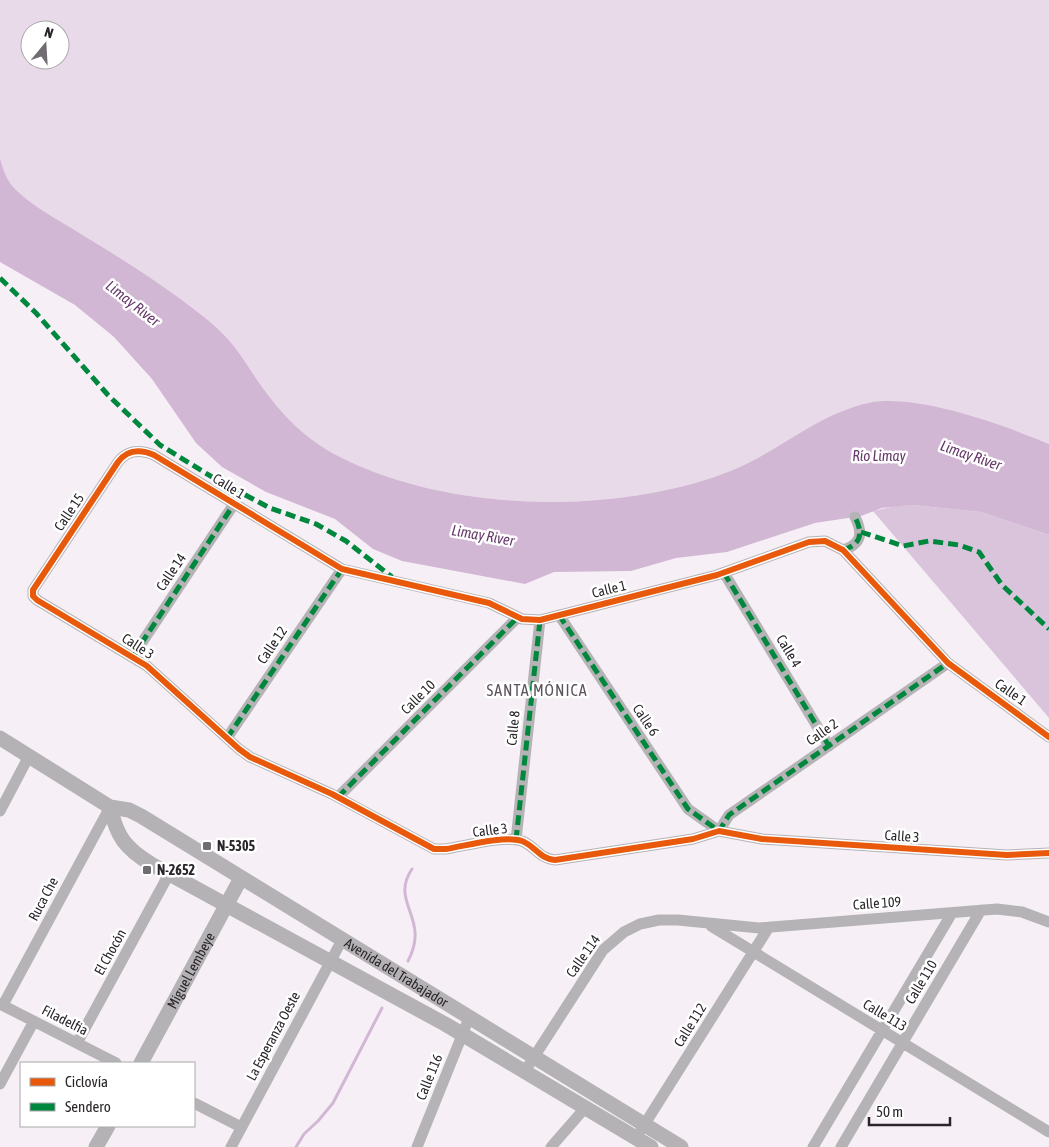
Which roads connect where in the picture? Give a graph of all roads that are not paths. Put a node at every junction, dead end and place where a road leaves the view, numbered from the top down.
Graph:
1 (133, 451) joint
2 (234, 504) junction
3 (855, 517) dead end
4 (843, 550) junction
5 (342, 569) junction
6 (724, 573) junction
7 (33, 593) joint
8 (559, 615) junction
9 (518, 617) junction
10 (540, 620) junction
11 (133, 656) junction
12 (948, 663) junction
13 (1049, 737) edge
14 (0, 738) edge
15 (227, 738) junction
16 (829, 746) junction
17 (29, 756) junction
18 (338, 798) junction
19 (110, 807) junction
20 (0, 811) edge
21 (719, 831) junction
22 (516, 840) junction
23 (1049, 853) edge
24 (169, 874) junction
25 (241, 878) junction
26 (226, 905) junction
27 (981, 910) junction
28 (952, 912) junction
29 (1049, 922) edge
30 (705, 923) junction
31 (769, 927) junction
32 (342, 940) junction
33 (753, 952) junction
34 (330, 961) junction
35 (1, 1004) edge
36 (469, 1018) junction
37 (34, 1021) junction
38 (882, 1030) junction
39 (463, 1034) junction
40 (77, 1043) junction
41 (902, 1043) junction
42 (534, 1058) junction
43 (114, 1062) edge
44 (142, 1062) edge
45 (525, 1071) junction
46 (0, 1084) edge
47 (195, 1104) edge
48 (585, 1108) junction
49 (645, 1125) junction
50 (107, 1127) edge
51 (241, 1128) junction
52 (1049, 1132) edge
53 (646, 1145) edge
54 (420, 1146) edge
55 (96, 1147) edge
56 (231, 1147) edge
57 (551, 1147) edge
58 (681, 1147) edge
59 (813, 1147) edge
60 (841, 1147) edge

1 - 2 street, Calle 1
1 - 7 street, Calle 15
2 - 5 street, Calle 1
2 - 11 street, Calle 14
3 - 4 street
4 - 6 street, Calle 1
4 - 12 street, Calle 1
5 - 9 street, Calle 1
5 - 15 street, Calle 12
6 - 8 street, Calle 1
6 - 16 street, Calle 4
7 - 11 street, Calle 3
8 - 10 street, Calle 1
8 - 21 street, Calle 6
9 - 10 street, Calle 1
9 - 18 street, Calle 10
10 - 22 street, Calle 8
11 - 15 street, Calle 3
12 - 13 street, Calle 1
12 - 16 street, Calle 2
14 - 17 street, Avenida del Trabajador
15 - 18 street, Calle 3
16 - 21 street, Calle 2
17 - 19 street, Avenida del Trabajador
17 - 20 street
18 - 22 street, Calle 3
19 - 24 street, Avenida del Trabajador
19 - 25 street, Avenida del Trabajador
19 - 35 street, Ruca Che
21 - 22 street, Calle 3
21 - 23 street, Calle 3
24 - 26 street, Avenida del Trabajador
24 - 40 street, El Chocón
25 - 26 street, Miguel Lembeye
25 - 32 street, Avenida del Trabajador
26 - 34 street, Avenida del Trabajador
26 - 44 street, Miguel Lembeye
27 - 28 street, Calle 109
27 - 29 street, Calle 109
27 - 41 street, Calle 110
28 - 31 street, Calle 109
28 - 38 street, Calle 110
30 - 31 street, Calle 109
30 - 33 street, Calle 113
30 - 42 street, Calle 114
31 - 33 street, Calle 112
32 - 34 street, La Esperanza Oeste
32 - 36 street, Avenida del Trabajador
33 - 38 street, Calle 113
33 - 49 street, Calle 112
34 - 39 street, Avenida del Trabajador
34 - 51 street, La Esperanza Oeste
35 - 37 street, Filadelfia
36 - 39 street, Calle 116
36 - 42 street, Avenida del Trabajador
37 - 40 street, Filadelfia
37 - 46 street
38 - 41 street, Calle 113
38 - 59 street, Calle 110
39 - 45 street, Avenida del Trabajador
39 - 54 street, Calle 116
40 - 43 street, Filadelfia
41 - 52 street, Calle 113
41 - 60 street, Calle 110
42 - 45 street, Calle 114
42 - 49 street, Avenida del Trabajador
45 - 48 street, Avenida del Trabajador
47 - 51 street
48 - 53 street, Avenida del Trabajador
48 - 57 street
49 - 53 street, Calle 112
49 - 58 street, Avenida del Trabajador
50 - 55 street
51 - 56 street, La Esperanza Oeste

